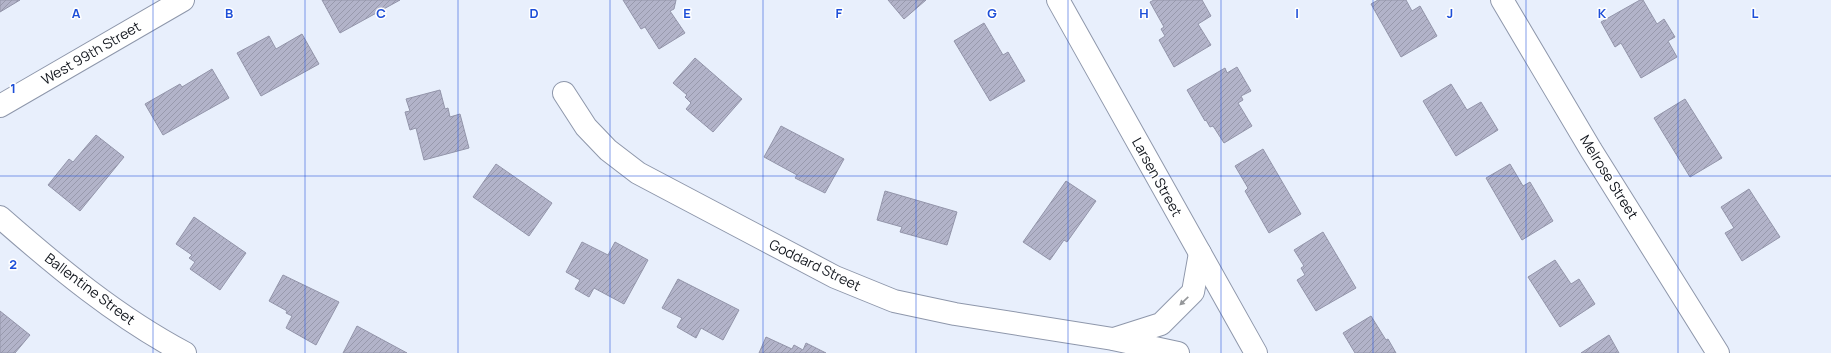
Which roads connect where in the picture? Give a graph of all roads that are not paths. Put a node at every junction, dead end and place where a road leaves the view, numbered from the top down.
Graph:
1 (183, 0) edge
2 (1058, 0) edge
3 (1502, 0) edge
4 (564, 93) dead end
5 (0, 106) edge
6 (0, 217) edge
7 (1200, 253) junction
8 (1113, 339) junction
9 (185, 353) edge
10 (1178, 353) edge
11 (1256, 353) edge
12 (1718, 353) edge

1 - 5 street, West 99th Street
2 - 7 street, Larsen Street
3 - 12 street, Melrose Street
4 - 8 street, Goddard Street
6 - 9 street, Ballentine Street
7 -> 8 street, Goddard Street
7 - 11 street, Larsen Street
8 - 10 street, Goddard Street

